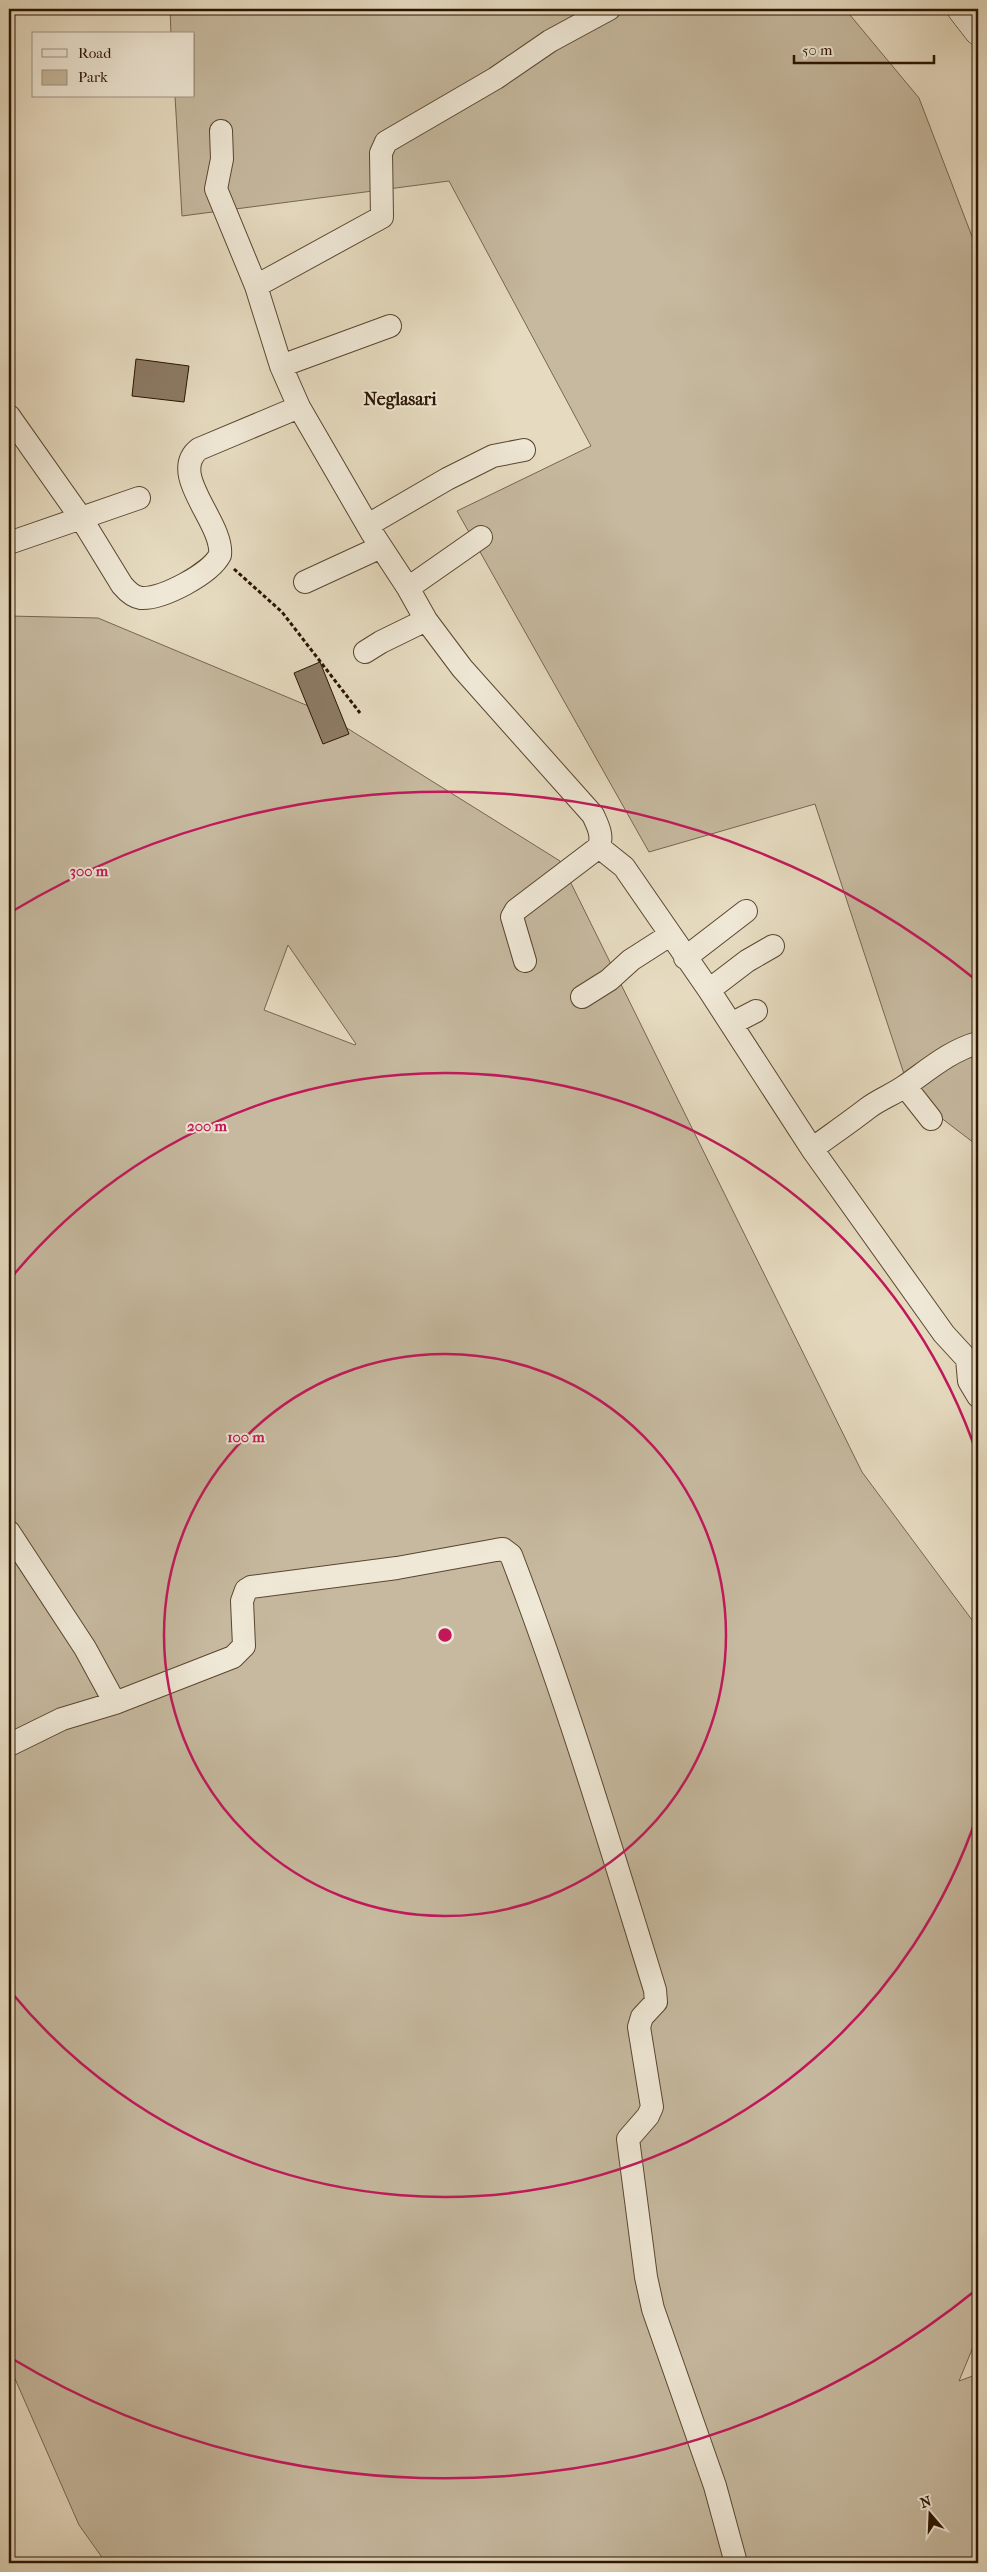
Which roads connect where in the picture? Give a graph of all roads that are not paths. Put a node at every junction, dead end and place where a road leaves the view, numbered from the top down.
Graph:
1 (609, 9) edge
2 (961, 9) edge
3 (978, 31) edge
4 (221, 131) dead end
5 (256, 286) junction
6 (390, 326) dead end
7 (281, 366) junction
8 (299, 407) junction
9 (9, 416) edge
10 (524, 450) dead end
11 (139, 498) dead end
12 (81, 518) junction
13 (368, 525) junction
14 (481, 536) dead end
15 (9, 543) edge
16 (381, 547) junction
17 (305, 582) dead end
18 (408, 588) junction
19 (426, 620) junction
20 (365, 652) dead end
21 (599, 848) junction
22 (746, 911) dead end
23 (670, 935) junction
24 (773, 946) dead end
25 (685, 958) junction
26 (525, 961) dead end
27 (709, 990) junction
28 (582, 997) dead end
29 (756, 1011) dead end
30 (731, 1024) junction
31 (978, 1043) edge
32 (905, 1086) junction
33 (931, 1119) dead end
34 (812, 1149) junction
35 (972, 1360) edge
36 (978, 1396) edge
37 (9, 1532) edge
38 (115, 1703) junction
39 (9, 1744) edge
40 (736, 2563) edge

1 - 5 street
2 - 3 street
4 - 5 street
5 - 7 street
6 - 7 street
7 - 8 street
8 - 12 street
8 - 13 street
9 - 12 street
10 - 13 street
11 - 12 street
12 - 15 street
13 - 16 street
14 - 18 street
16 - 17 street
16 - 18 street
18 - 19 street
19 - 20 street
19 - 21 street
21 - 23 street
21 - 26 street
22 - 25 street
23 - 25 street
23 - 28 street
24 - 27 street
25 - 27 street
27 - 30 street
29 - 30 street
30 - 34 street
31 - 32 street
32 - 33 street
32 - 34 street
34 - 35 street
35 - 36 street
37 - 38 street
38 - 39 street
38 - 40 street

